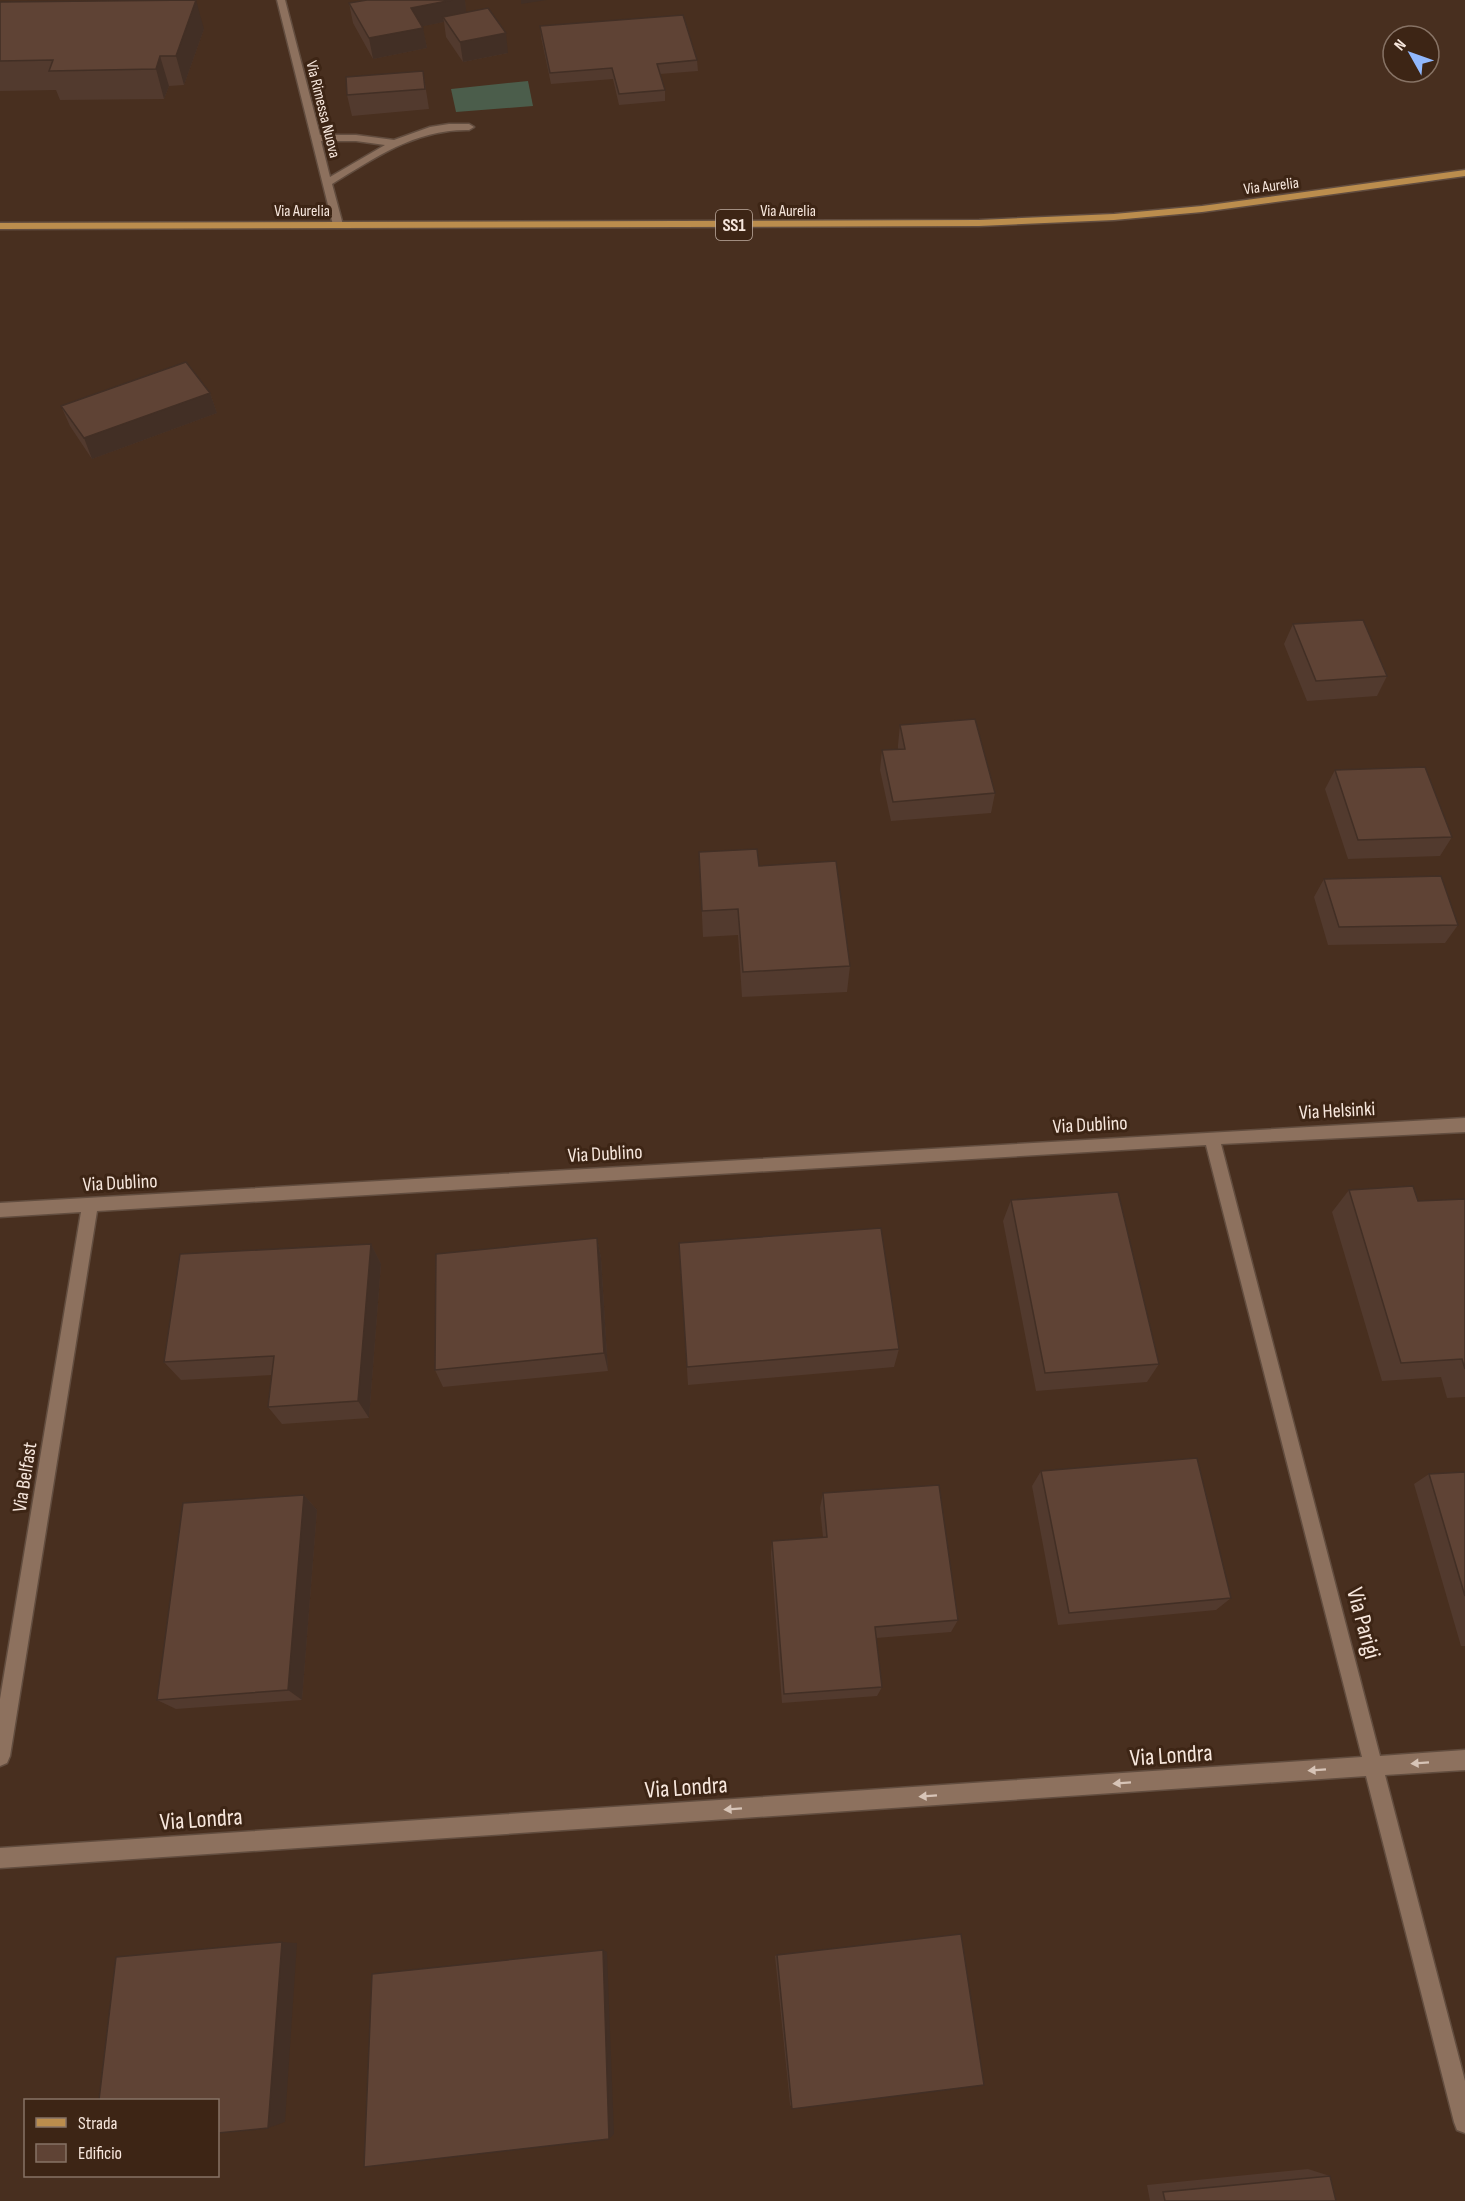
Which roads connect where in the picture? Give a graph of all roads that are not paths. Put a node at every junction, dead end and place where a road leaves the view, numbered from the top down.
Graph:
1 (281, 0) edge
2 (469, 127) dead end
3 (316, 138) junction
4 (394, 143) junction
5 (1465, 173) edge
6 (327, 183) junction
7 (338, 225) junction
8 (0, 226) edge
9 (1465, 1125) edge
10 (1212, 1138) junction
11 (90, 1205) junction
12 (0, 1210) edge
13 (0, 1756) edge
14 (1465, 1760) edge
15 (1375, 1766) junction
16 (0, 1858) edge
17 (1465, 2122) edge

1 - 3 street, Via Rimessa Nuova
2 - 4 street
3 - 4 street
3 - 6 street, Via Rimessa Nuova
4 - 6 street
5 - 7 main road, Via Aurelia / SS1
6 - 7 street, Via Rimessa Nuova
7 - 8 main road, Via Aurelia / SS1
9 - 10 street, Via Helsinki
10 - 11 street, Via Dublino
10 - 15 street, Via Parigi
11 - 12 street, Via Dublino
11 - 13 street, Via Belfast
14 -> 15 street, Via Londra
15 -> 16 street, Via Londra
15 - 17 street, Via Parigi

